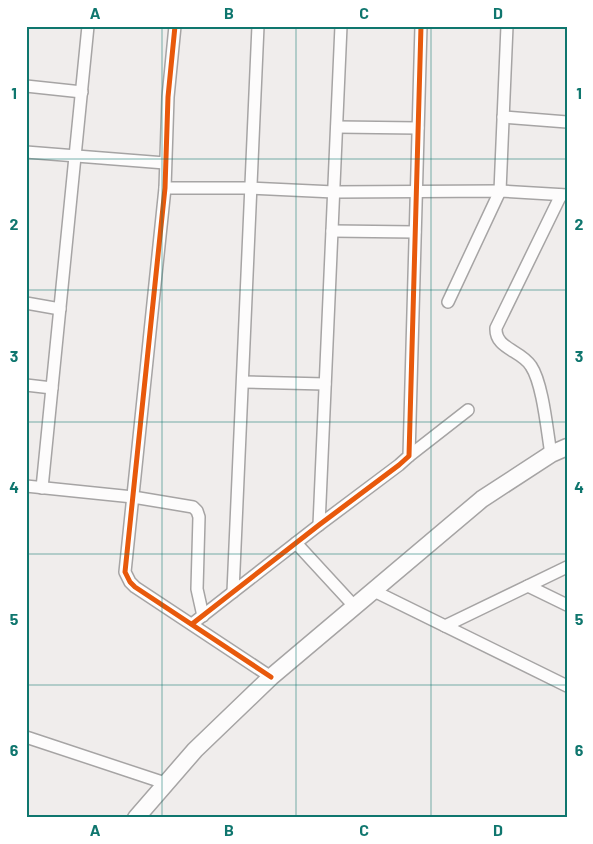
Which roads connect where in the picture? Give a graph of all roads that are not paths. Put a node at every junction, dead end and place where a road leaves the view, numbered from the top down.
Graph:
1 (88, 26) edge
2 (174, 26) edge
3 (258, 26) edge
4 (341, 26) edge
5 (421, 26) edge
6 (507, 26) edge
7 (26, 86) edge
8 (82, 92) junction
9 (503, 117) junction
10 (567, 122) edge
11 (337, 127) junction
12 (418, 128) junction
13 (26, 152) edge
14 (75, 156) junction
15 (165, 163) junction
16 (165, 188) junction
17 (251, 188) junction
18 (500, 191) junction
19 (334, 192) junction
20 (416, 192) junction
21 (564, 195) edge
22 (332, 231) junction
23 (415, 232) junction
24 (448, 302) dead end
25 (26, 303) edge
26 (60, 309) junction
27 (243, 382) junction
28 (325, 384) junction
29 (26, 385) edge
30 (52, 388) junction
31 (468, 410) dead end
32 (567, 447) edge
33 (551, 454) junction
34 (409, 456) junction
35 (26, 486) edge
36 (42, 488) junction
37 (133, 497) junction
38 (319, 525) junction
39 (296, 542) junction
40 (567, 567) edge
41 (528, 586) junction
42 (374, 591) junction
43 (233, 592) junction
44 (567, 605) edge
45 (355, 607) junction
46 (203, 616) junction
47 (192, 624) junction
48 (445, 626) junction
49 (271, 677) junction
50 (567, 686) edge
51 (26, 737) edge
52 (165, 783) junction
53 (136, 818) edge

1 - 8 street
2 - 15 street
3 - 17 street
4 - 11 street
5 - 12 street
6 - 9 street
7 - 8 street
8 - 14 street
9 - 10 street
9 - 18 street
11 - 12 street
11 - 19 street
12 - 20 street
13 - 14 street
14 - 15 street
14 - 26 street
15 - 16 street
16 - 17 street
16 - 37 street
17 - 19 street
17 - 27 street
18 - 20 street
18 - 21 street
18 - 24 street
19 - 20 street
19 - 22 street
20 - 23 street
21 - 33 street
22 - 23 street
22 - 28 street
23 - 34 street
25 - 26 street
26 - 30 street
27 - 28 street
27 - 43 street
28 - 38 street
29 - 30 street
30 - 36 street
31 - 34 street
32 - 33 main road
33 - 42 main road
34 - 38 street
35 - 36 street
36 - 37 street
37 - 46 street
37 - 47 street
38 - 39 street
39 - 43 street
39 - 45 street
40 - 41 street
41 - 44 street
41 - 48 street
42 - 45 main road
42 - 48 street
43 - 46 street
45 - 49 main road
46 - 47 street
47 - 49 street
48 - 50 street
49 - 52 main road
51 - 52 street
52 - 53 main road

